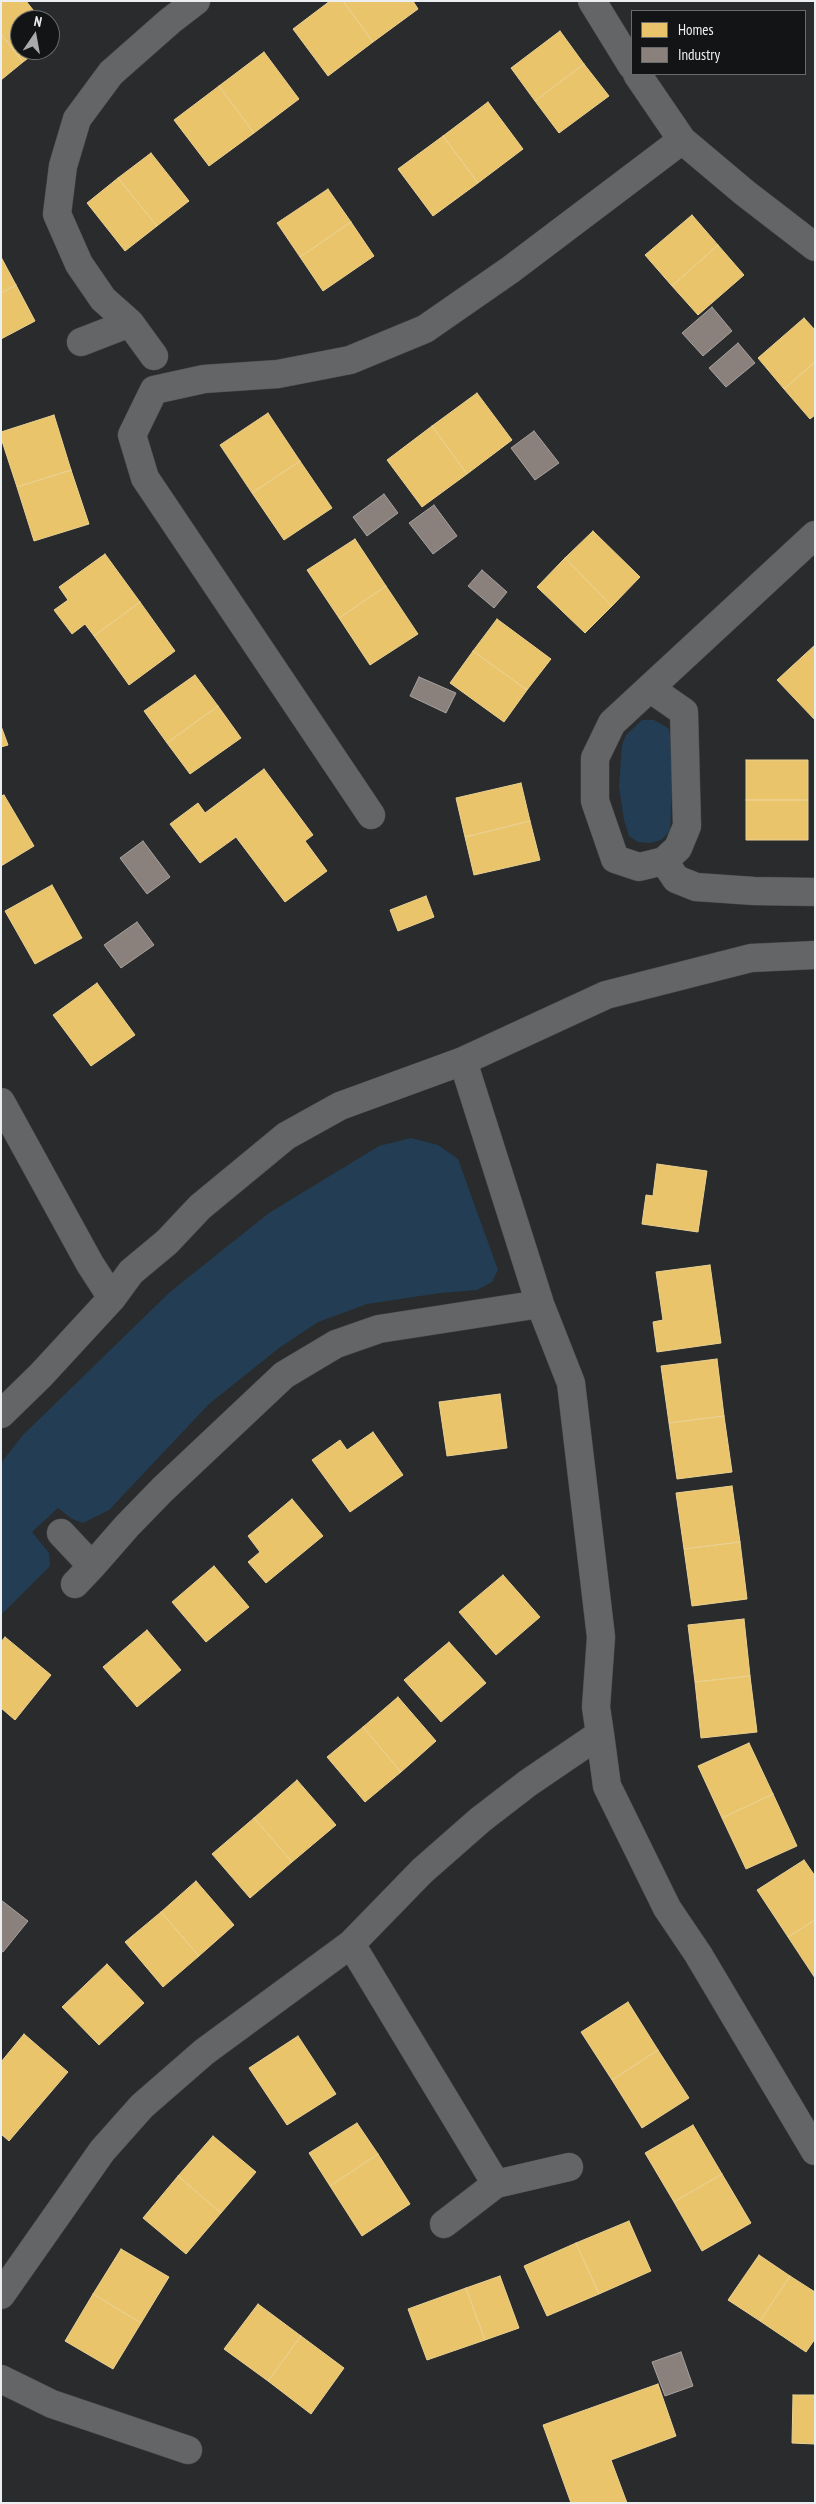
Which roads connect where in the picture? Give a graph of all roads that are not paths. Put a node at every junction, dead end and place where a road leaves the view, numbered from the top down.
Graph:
1 (196, 1) edge
2 (592, 1) edge
3 (631, 64) edge
4 (638, 75) edge
5 (682, 140) junction
6 (815, 247) edge
7 (130, 323) junction
8 (81, 342) dead end
9 (154, 356) dead end
10 (815, 535) edge
11 (651, 689) junction
12 (371, 815) dead end
13 (664, 861) junction
14 (815, 892) edge
15 (815, 955) edge
16 (463, 1061) junction
17 (1, 1102) edge
18 (112, 1298) junction
19 (540, 1304) junction
20 (1, 1414) edge
21 (61, 1533) dead end
22 (600, 1734) junction
23 (351, 1944) junction
24 (815, 2151) edge
25 (569, 2167) dead end
26 (496, 2184) junction
27 (444, 2224) dead end
28 (1, 2295) edge
29 (1, 2379) edge
30 (188, 2450) dead end

1 - 7 street
2 - 3 street
4 - 5 street
5 - 6 street
5 - 12 street
7 - 8 street
7 - 9 street
10 - 11 street
11 - 13 street
11 - 13 street
13 - 14 street
15 - 16 street
16 - 18 street
16 - 19 street
17 - 18 street
18 - 20 street
19 - 21 street
19 - 22 street
22 - 23 street
22 - 24 street
23 - 26 street
23 - 28 street
25 - 26 street
26 - 27 street
29 - 30 street

